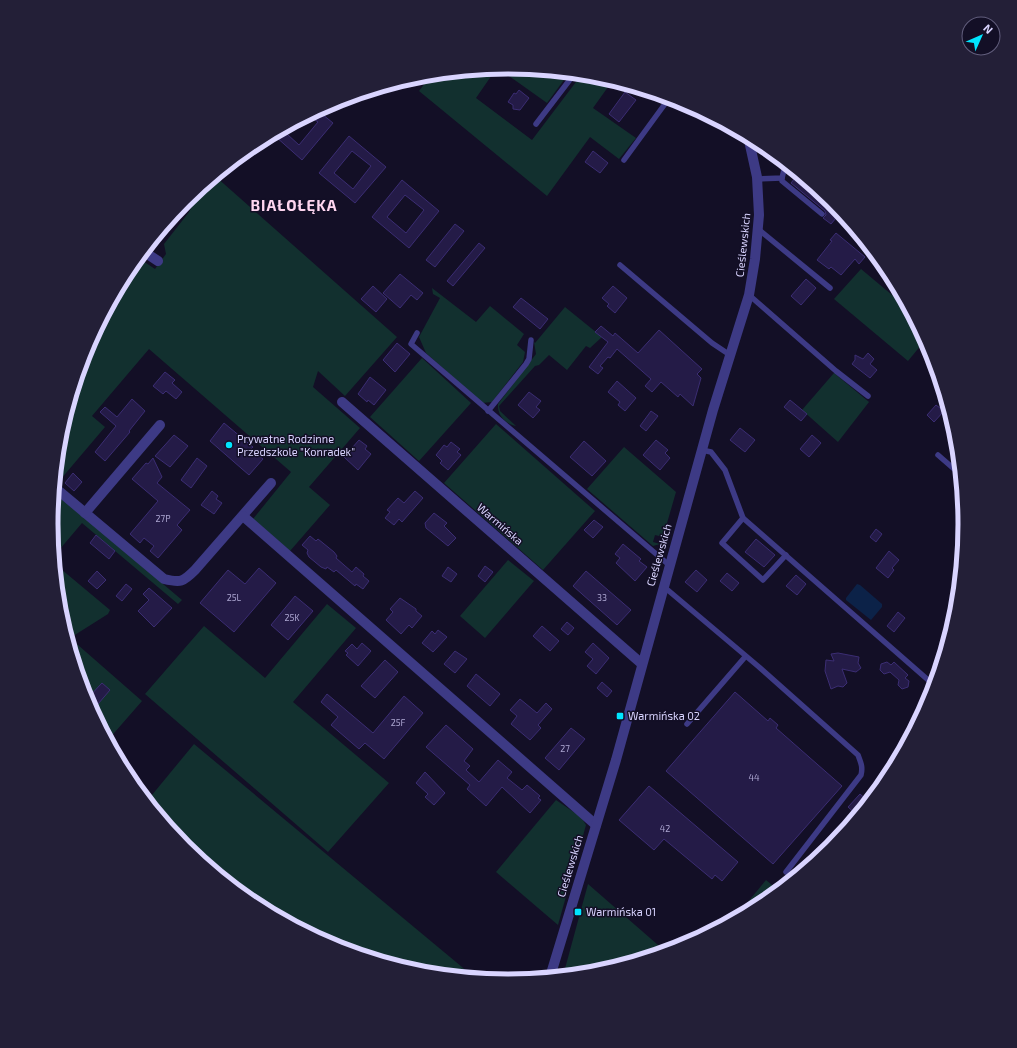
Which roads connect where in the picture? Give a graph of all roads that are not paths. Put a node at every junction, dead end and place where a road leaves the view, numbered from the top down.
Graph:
1 (571, 78) edge
2 (666, 102) edge
3 (536, 124) dead end
4 (750, 144) edge
5 (624, 160) dead end
6 (784, 168) edge
7 (782, 178) junction
8 (757, 179) junction
9 (822, 214) dead end
10 (758, 229) junction
11 (148, 254) edge
12 (158, 261) dead end
13 (620, 265) dead end
14 (830, 288) dead end
15 (749, 295) junction
16 (417, 333) dead end
17 (532, 340) dead end
18 (730, 354) junction
19 (868, 396) dead end
20 (342, 402) dead end
21 (488, 411) junction
22 (160, 425) dead end
23 (702, 450) junction
24 (938, 455) dead end
25 (956, 470) edge
26 (271, 483) dead end
27 (59, 491) dead end
28 (85, 513) junction
29 (243, 516) junction
30 (744, 518) junction
31 (786, 555) junction
32 (669, 565) junction
33 (663, 586) junction
34 (745, 657) junction
35 (642, 664) junction
36 (930, 682) edge
37 (687, 724) dead end
38 (596, 825) junction
39 (786, 872) dead end
40 (551, 973) edge

1 - 3 lane
2 - 5 lane
4 - 8 street, Cieślewskich
6 - 7 lane
7 - 8 lane
7 - 9 lane
8 - 10 street, Cieślewskich
10 - 14 lane
10 - 15 street, Cieślewskich
11 - 12 street
13 - 18 lane
15 - 18 street, Cieślewskich
15 - 19 lane
16 - 21 lane
17 - 21 lane
18 - 23 street, Cieślewskich
20 - 35 street, Warmińska
21 - 32 lane
22 - 28 street
23 - 30 lane
23 - 32 street, Cieślewskich
24 - 25 lane
26 - 29 street
27 - 28 street
28 - 29 street
29 - 38 street
30 - 31 lane
30 - 31 lane
31 - 36 lane
32 - 33 street, Cieślewskich
33 - 34 lane
33 - 35 street, Cieślewskich
34 - 37 lane
34 - 39 lane
35 - 38 street, Cieślewskich
38 - 40 street, Cieślewskich

